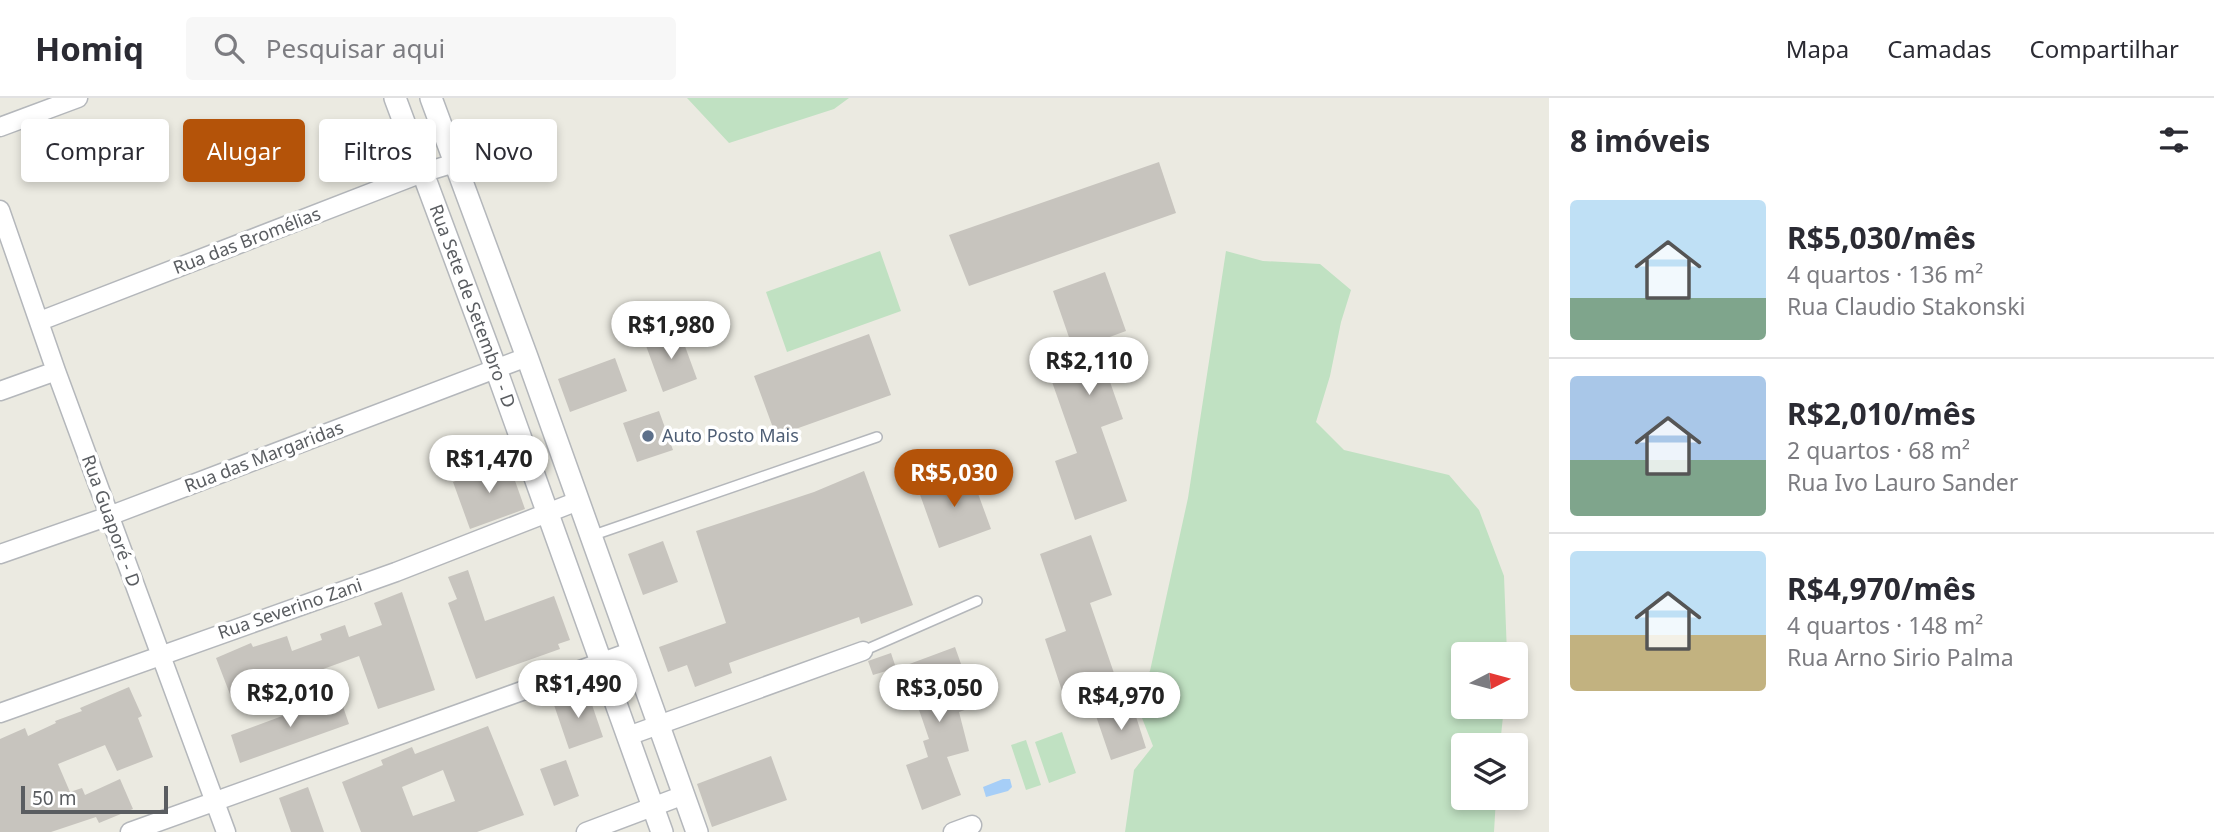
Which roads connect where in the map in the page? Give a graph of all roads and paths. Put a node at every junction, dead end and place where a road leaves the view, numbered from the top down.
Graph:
1 (78, 98) edge
2 (395, 98) edge
3 (431, 98) edge
4 (403, 119) edge
5 (0, 127) edge
6 (450, 149) edge
7 (399, 182) edge
8 (425, 182) edge
9 (462, 182) edge
10 (2, 220) edge
11 (40, 320) junction
12 (527, 357) junction
13 (496, 369) junction
14 (56, 371) junction
15 (0, 391) edge
16 (877, 437) dead end
17 (578, 501) junction
18 (546, 514) junction
19 (109, 516) junction
20 (591, 536) junction
21 (0, 554) edge
22 (977, 601) dead end
23 (633, 651) junction
24 (863, 651) joint
25 (160, 654) junction
26 (600, 663) junction
27 (0, 713) edge
28 (660, 725) junction
29 (628, 736) junction
30 (684, 795) junction
31 (215, 802) junction
32 (653, 808) junction
33 (972, 825) dead end
34 (130, 832) edge
35 (226, 832) edge
36 (586, 832) edge
37 (662, 832) edge
38 (697, 832) edge
39 (953, 832) edge

1 - 5 street
2 - 4 street, Rua Sete de Setembro - D
3 - 6 street, Rua Sete de Setembro - D
7 - 11 street, Rua das Bromélias
8 - 13 street, Rua Sete de Setembro - D
9 - 12 street, Rua Sete de Setembro - D
10 - 11 street, Rua Guaporé - D
11 - 14 street, Rua Guaporé - D
12 - 13 street, Rua das Margaridas
12 - 17 street, Rua Sete de Setembro - D
13 - 18 street, Rua Sete de Setembro - D
13 - 19 street, Rua das Margaridas
14 - 15 street
14 - 19 street, Rua Guaporé - D
16 - 20 lane
17 - 18 street, Rua Severino Zani
17 - 20 street, Rua Sete de Setembro - D
18 - 25 street, Rua Severino Zani
18 - 26 street, Rua Sete de Setembro - D
19 - 21 street, Rua das Margaridas
19 - 25 street, Rua Guaporé - D
20 - 23 street, Rua Sete de Setembro - D
22 - 24 lane
23 - 26 street
23 - 28 street, Rua Sete de Setembro - D
24 - 28 street
25 - 27 street, Rua Severino Zani
25 - 31 street, Rua Guaporé - D
26 - 29 street, Rua Sete de Setembro - D
26 - 31 street
28 - 29 street
28 - 30 street, Rua Sete de Setembro - D
29 - 32 street, Rua Sete de Setembro - D
30 - 32 street
30 - 38 street, Rua Sete de Setembro - D
31 - 34 street
31 - 35 street, Rua Guaporé - D
32 - 36 street
32 - 37 street, Rua Sete de Setembro - D
33 - 39 street

